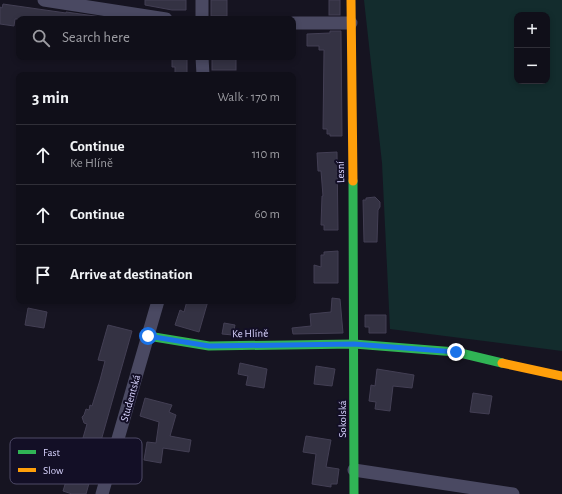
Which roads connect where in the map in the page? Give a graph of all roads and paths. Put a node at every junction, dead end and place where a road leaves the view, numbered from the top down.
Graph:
1 (44, 0) edge
2 (202, 0) edge
3 (350, 0) edge
4 (147, 16) edge
5 (202, 16) edge
6 (296, 23) edge
7 (351, 23) junction
8 (202, 60) edge
9 (202, 72) edge
10 (157, 304) edge
11 (148, 336) junction
12 (354, 344) junction
13 (562, 376) edge
14 (118, 438) edge
15 (354, 470) junction
16 (105, 484) edge
17 (102, 494) edge
18 (354, 494) edge
19 (513, 494) edge

1 - 4 street
2 - 5 street
3 - 7 street, Lesní
6 - 7 street
7 - 12 street, Lesní
8 - 9 street
10 - 11 street, Studentská
11 - 12 street, Ke Hlíně
11 - 14 street, Studentská
12 - 13 street, Ke Hlíně
12 - 15 street, Sokolská
15 - 18 street, Sokolská
15 - 19 street
16 - 17 street, Studentská

